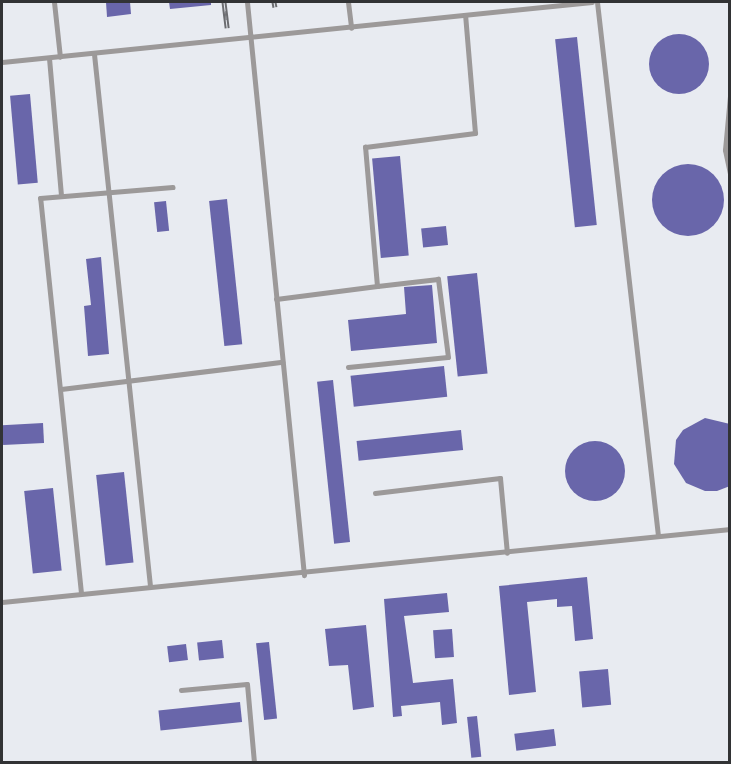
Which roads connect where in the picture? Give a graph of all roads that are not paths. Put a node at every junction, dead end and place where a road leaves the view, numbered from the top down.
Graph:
1 (54, 2) edge
2 (247, 2) edge
3 (348, 2) edge
4 (592, 2) edge
5 (597, 2) edge
6 (465, 15) junction
7 (351, 28) junction
8 (250, 38) junction
9 (94, 54) junction
10 (60, 57) junction
11 (49, 58) junction
12 (2, 62) edge
13 (729, 96) edge
14 (729, 174) edge
15 (173, 187) dead end
16 (108, 192) junction
17 (61, 195) junction
18 (378, 286) junction
19 (276, 299) junction
20 (282, 362) junction
21 (348, 367) dead end
22 (127, 381) junction
23 (61, 389) junction
24 (375, 493) dead end
25 (729, 529) edge
26 (658, 536) junction
27 (507, 553) junction
28 (303, 575) junction
29 (150, 586) junction
30 (81, 593) junction
31 (2, 602) edge
32 (181, 690) dead end
33 (254, 762) edge

1 - 10 lane
2 - 8 lane
3 - 7 lane
4 - 6 lane
5 - 26 lane
6 - 7 lane
6 - 18 lane
7 - 8 lane
8 - 9 lane
8 - 19 lane
9 - 10 lane
9 - 16 lane
10 - 11 lane
11 - 12 lane
11 - 17 lane
13 - 14 lane
15 - 16 lane
16 - 17 lane
16 - 22 lane
17 - 23 lane
18 - 19 lane
18 - 21 lane
19 - 20 lane
20 - 22 lane
20 - 28 lane
22 - 23 lane
22 - 29 lane
23 - 30 lane
24 - 27 lane
25 - 26 lane
26 - 27 lane
27 - 28 lane
28 - 29 lane
29 - 30 lane
30 - 31 lane
32 - 33 lane

